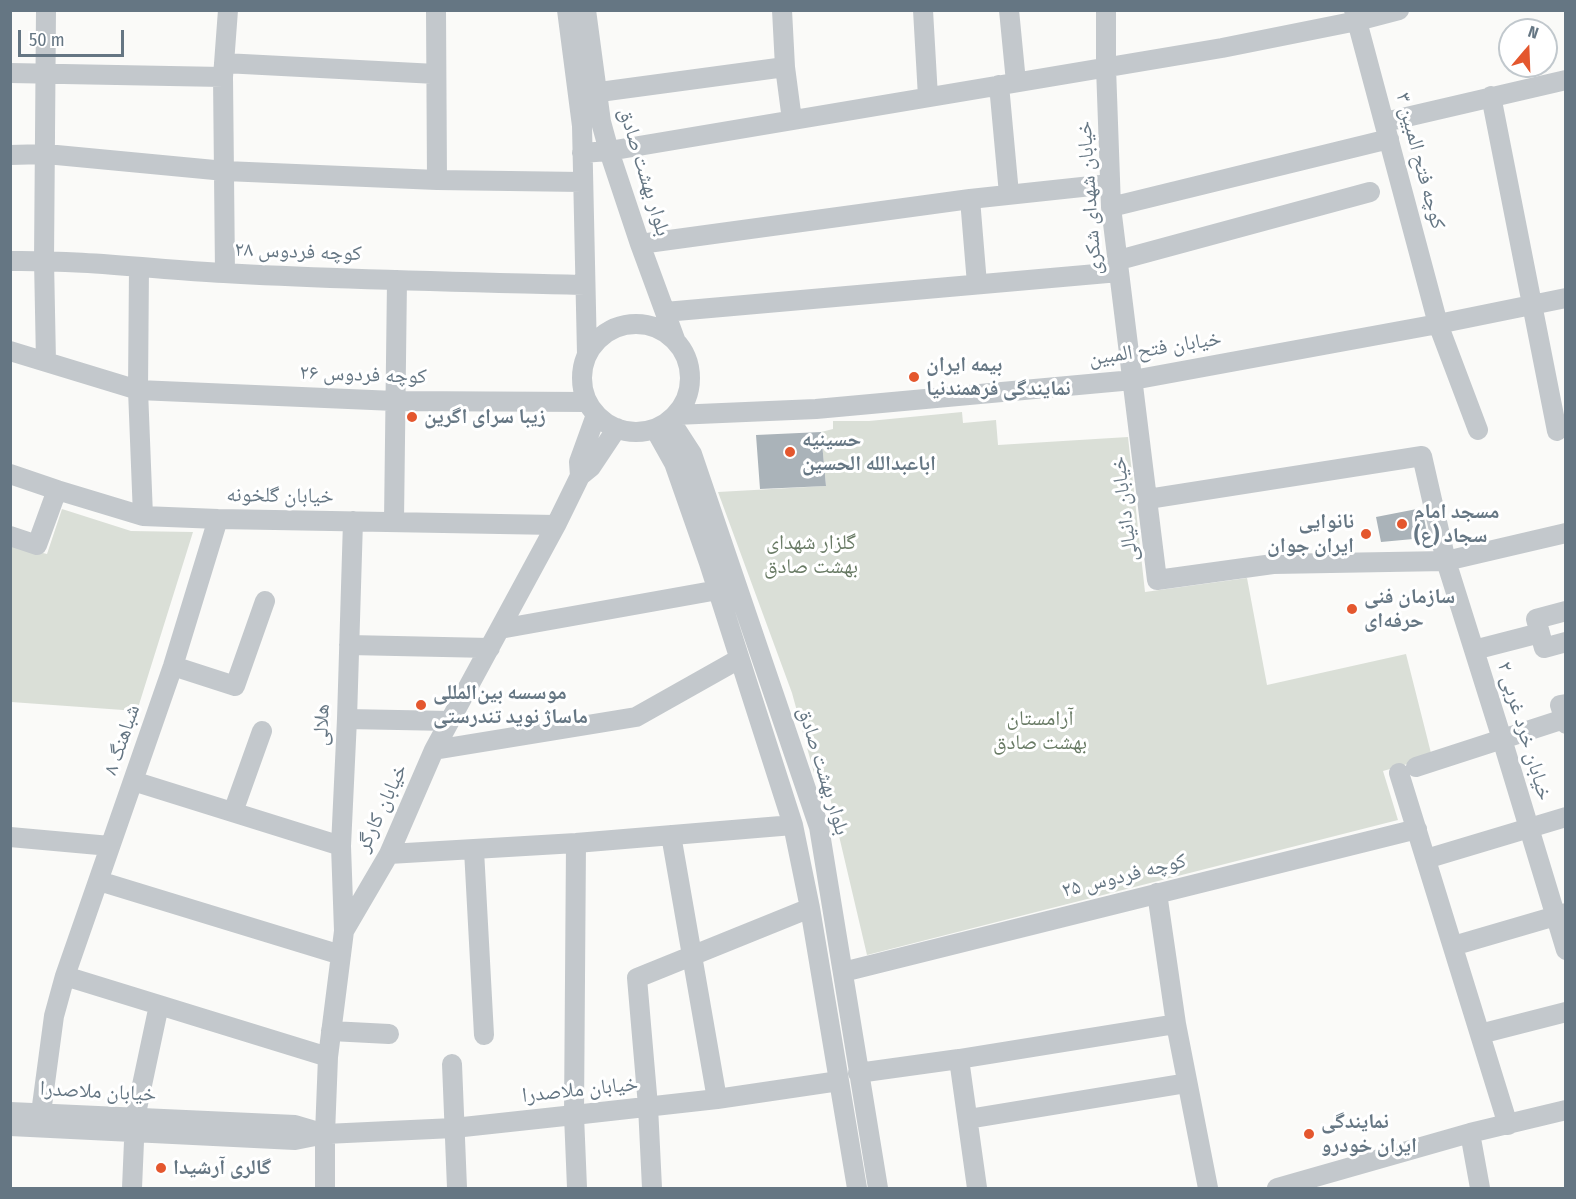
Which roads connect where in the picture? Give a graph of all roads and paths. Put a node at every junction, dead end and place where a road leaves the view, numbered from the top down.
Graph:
1 (46, 10) edge
2 (228, 10) edge
3 (436, 10) edge
4 (567, 10) edge
5 (586, 10) edge
6 (782, 10) edge
7 (923, 10) edge
8 (1009, 10) edge
9 (1106, 10) edge
10 (1399, 10) edge
11 (1355, 16) edge
12 (785, 67) junction
13 (1106, 67) junction
14 (223, 70) junction
15 (46, 73) junction
16 (10, 74) edge
17 (436, 74) junction
18 (1566, 80) edge
19 (1008, 84) junction
20 (597, 94) junction
21 (1491, 96) junction
22 (928, 97) junction
23 (792, 120) junction
24 (1387, 130) junction
25 (609, 151) junction
26 (582, 153) junction
27 (46, 154) junction
28 (10, 155) edge
29 (225, 171) junction
30 (437, 180) junction
31 (582, 182) junction
32 (1110, 184) junction
33 (1371, 192) dead end
34 (1009, 194) junction
35 (970, 199) junction
36 (1112, 207) junction
37 (640, 244) junction
38 (44, 260) junction
39 (10, 261) edge
40 (1119, 266) junction
41 (139, 267) junction
42 (225, 273) junction
43 (397, 280) junction
44 (976, 284) junction
45 (585, 285) junction
46 (1566, 298) edge
47 (1533, 305) junction
48 (665, 312) junction
49 (1438, 324) junction
50 (676, 342) junction
51 (10, 351) edge
52 (587, 354) junction
53 (46, 362) junction
54 (1133, 380) junction
55 (138, 390) junction
56 (395, 401) junction
57 (592, 409) junction
58 (667, 421) junction
59 (617, 428) junction
60 (1478, 430) dead end
61 (1557, 431) dead end
62 (10, 474) edge
63 (580, 476) junction
64 (57, 490) junction
65 (1148, 499) junction
66 (143, 516) junction
67 (218, 519) junction
68 (353, 521) junction
69 (394, 521) junction
70 (556, 525) junction
71 (1566, 533) edge
72 (10, 536) edge
73 (1446, 561) junction
74 (718, 590) junction
75 (265, 601) dead end
76 (1566, 611) edge
77 (500, 629) junction
78 (1540, 633) junction
79 (1566, 642) edge
80 (349, 645) junction
81 (490, 648) junction
82 (1474, 650) junction
83 (739, 659) junction
84 (173, 666) junction
85 (1565, 716) edge
86 (347, 719) junction
87 (449, 721) junction
88 (262, 730) dead end
89 (1502, 740) junction
90 (434, 750) junction
91 (133, 781) junction
92 (233, 812) junction
93 (1566, 817) edge
94 (793, 825) junction
95 (1528, 828) junction
96 (1417, 829) junction
97 (671, 835) junction
98 (10, 837) edge
99 (576, 843) junction
100 (110, 846) junction
101 (341, 846) junction
102 (474, 850) junction
103 (389, 854) junction
104 (1426, 859) junction
105 (99, 881) junction
106 (1157, 893) junction
107 (810, 908) junction
108 (1560, 915) edge
109 (344, 931) junction
110 (1453, 946) junction
111 (1566, 950) edge
112 (341, 955) junction
113 (692, 957) junction
114 (843, 972) junction
115 (65, 976) junction
116 (159, 1005) junction
117 (1566, 1012) edge
118 (1176, 1023) junction
119 (331, 1031) junction
120 (389, 1034) dead end
121 (1480, 1034) junction
122 (484, 1035) dead end
123 (328, 1057) junction
124 (959, 1059) junction
125 (452, 1064) dead end
126 (858, 1073) junction
127 (839, 1081) junction
128 (1187, 1083) junction
129 (717, 1099) junction
130 (648, 1106) junction
131 (1566, 1110) edge
132 (10, 1112) edge
133 (41, 1113) junction
134 (574, 1115) junction
135 (968, 1119) junction
136 (134, 1125) junction
137 (1508, 1125) junction
138 (10, 1126) edge
139 (454, 1128) junction
140 (1470, 1133) junction
141 (325, 1134) junction
142 (132, 1188) edge
143 (325, 1188) edge
144 (457, 1188) edge
145 (577, 1188) edge
146 (652, 1188) edge
147 (857, 1188) edge
148 (878, 1188) edge
149 (977, 1188) edge
150 (1208, 1188) edge
151 (1277, 1188) edge
152 (1480, 1188) edge

1 - 15 street
2 - 14 street
3 - 17 street
4 - 26 street
5 - 20 street, بلوار بهشت صادق
6 - 12 street
7 - 22 street
8 - 19 street
9 - 13 street, خیابان شهدای شکری
10 - 11 street
11 - 13 street
11 - 24 street, کوچه فتح المبین ۳
12 - 20 street
12 - 23 street
13 - 19 street
13 - 32 street, خیابان شهدای شکری
14 - 15 street
14 - 17 street
14 - 29 street
15 - 16 street
15 - 27 street
17 - 30 street
18 - 21 street
19 - 22 street
19 - 34 street
20 - 25 street, بلوار بهشت صادق
21 - 24 street
21 - 47 street
22 - 23 street
23 - 25 street
24 - 36 street
24 - 49 street, کوچه فتح المبین ۳
25 - 26 street
25 - 37 street, بلوار بهشت صادق
26 - 31 street
27 - 28 street
27 - 29 street
27 - 38 street
29 - 30 street
29 - 42 street
30 - 31 street
31 - 45 street
32 - 34 street
32 - 36 street, خیابان شهدای شکری
33 - 40 street
34 - 35 street
35 - 37 street
35 - 44 street
36 - 40 street, خیابان شهدای شکری
37 - 48 street, بلوار بهشت صادق
38 - 39 street, کوچه فردوس ۲۸
38 - 41 street, کوچه فردوس ۲۸
38 - 53 street
40 - 44 street
40 - 54 street, خیابان شهدای شکری
41 - 42 street, کوچه فردوس ۲۸
41 - 55 street
42 - 43 street, کوچه فردوس ۲۸
43 - 45 street, کوچه فردوس ۲۸
43 - 56 street
44 - 48 street
45 - 52 street
46 - 47 street, خیابان فتح المبین
47 - 49 street, خیابان فتح المبین
47 - 61 street
48 - 50 street, بلوار بهشت صادق
49 - 54 street, خیابان فتح المبین
49 - 60 street, کوچه فتح المبین ۳
50 - 52 street
50 - 58 street
51 - 53 street, کوچه فردوس ۲۶
52 - 57 street
53 - 55 street, کوچه فردوس ۲۶
54 - 58 street, خیابان فتح المبین
54 - 65 street, خیابان دانیالی
55 - 56 street, کوچه فردوس ۲۶
55 - 66 street
56 - 57 street, کوچه فردوس ۲۶
56 - 69 street
57 - 59 street
57 - 63 street, خیابان کارگر
58 - 59 street
58 - 74 street
58 - 114 street, بلوار بهشت صادق
59 - 63 street, خیابان کارگر
62 - 64 street, خیابان گلخونه
63 - 70 street, خیابان کارگر
64 - 66 street, خیابان گلخونه
64 - 72 street
65 - 73 street, خیابان دانیالی
65 - 73 street, خیابان خرد غربی ۲
66 - 67 street, خیابان گلخونه
67 - 68 street, خیابان گلخونه
67 - 84 street, شباهنگ ۸
68 - 69 street, خیابان گلخونه
68 - 80 street, هلالی
69 - 70 street, خیابان گلخونه
70 - 77 street, خیابان کارگر
71 - 73 street, خیابان دانیالی
73 - 82 street, خیابان خرد غربی ۲
74 - 77 street
74 - 83 street
75 - 84 street
76 - 78 street
77 - 81 street, خیابان کارگر
78 - 79 street
78 - 82 street
80 - 81 street
80 - 86 street, هلالی
81 - 87 street, خیابان کارگر
82 - 89 street, خیابان خرد غربی ۲
83 - 90 street
83 - 94 street
84 - 91 street, شباهنگ ۸
85 - 89 street
86 - 87 street
86 - 101 street, هلالی
87 - 90 street, خیابان کارگر
88 - 92 street
89 - 95 street, خیابان خرد غربی ۲
89 - 96 street
90 - 103 street, خیابان کارگر
91 - 92 street
91 - 100 street, شباهنگ ۸
92 - 101 street
93 - 95 street
94 - 97 street
94 - 107 street
95 - 104 street
95 - 108 street, خیابان خرد غربی ۲
96 - 104 street
96 - 106 street, کوچه فردوس ۲۵
97 - 99 street
97 - 113 street
98 - 100 street
99 - 102 street
99 - 134 street
100 - 105 street, شباهنگ ۸
101 - 109 street, هلالی
102 - 103 street
102 - 122 street
103 - 109 street, خیابان کارگر
104 - 110 street
105 - 112 street
105 - 115 street, شباهنگ ۸
106 - 114 street, کوچه فردوس ۲۵
106 - 118 street
107 - 113 street
107 - 127 street
108 - 110 street
108 - 111 street, خیابان خرد غربی ۲
109 - 112 street, خیابان کارگر
110 - 121 street
112 - 119 street, خیابان کارگر
113 - 129 street
113 - 130 street
114 - 126 street, بلوار بهشت صادق
115 - 116 street
115 - 133 street, شباهنگ ۸
116 - 123 street
116 - 136 street
117 - 121 street
118 - 124 street
118 - 128 street
119 - 120 street
119 - 123 street, خیابان کارگر
121 - 137 street
123 - 141 street, خیابان کارگر
124 - 126 street
124 - 135 street
125 - 139 street
126 - 148 street, بلوار بهشت صادق
127 - 129 street, خیابان ملاصدرا
127 - 147 street
128 - 135 street
128 - 150 street
129 - 130 street, خیابان ملاصدرا
130 - 134 street, خیابان ملاصدرا
130 - 146 street
131 - 137 street
132 - 133 street, خیابان ملاصدرا
133 - 136 street, خیابان ملاصدرا
134 - 139 street, خیابان ملاصدرا
134 - 145 street
135 - 149 street
136 - 138 street, خیابان ملاصدرا
136 - 141 street, خیابان ملاصدرا
136 - 142 street
137 - 140 street
139 - 141 street, خیابان ملاصدرا
139 - 144 street
140 - 151 street
140 - 152 street
141 - 143 street, خیابان کارگر

